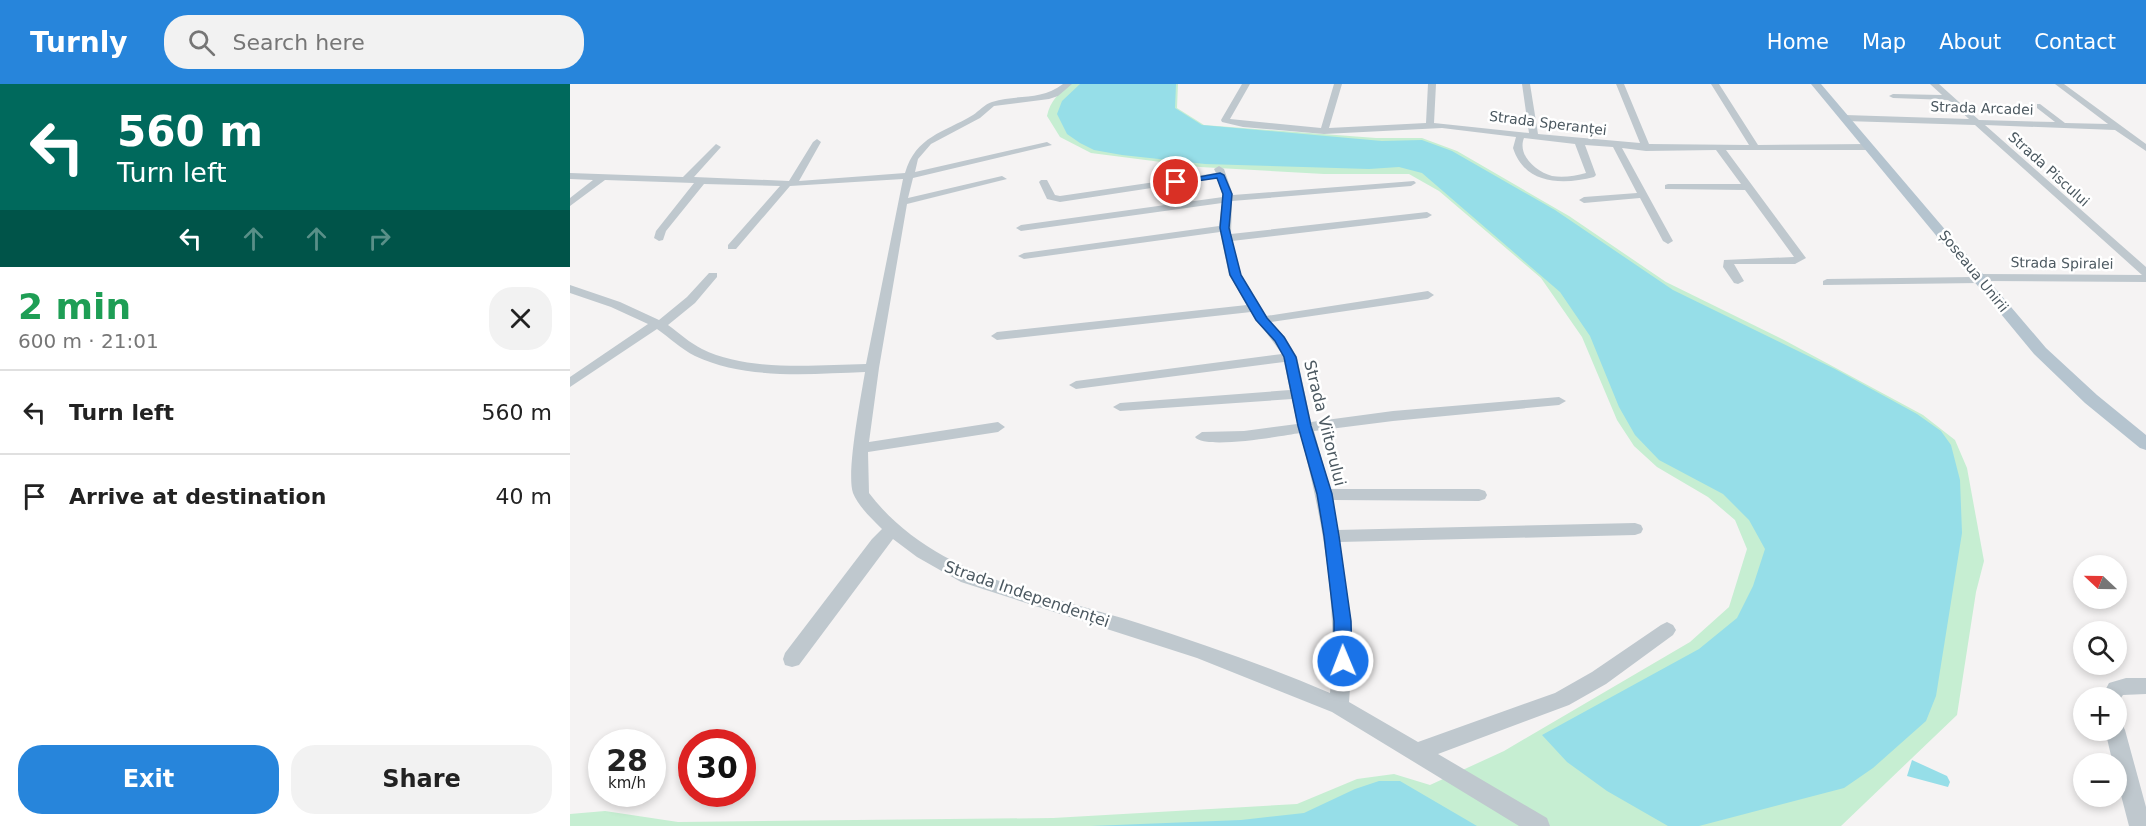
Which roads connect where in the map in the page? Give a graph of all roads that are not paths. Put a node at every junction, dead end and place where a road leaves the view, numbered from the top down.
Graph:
1 (1068, 84) edge
2 (1246, 84) edge
3 (1338, 84) edge
4 (1432, 84) edge
5 (1526, 84) edge
6 (1620, 84) edge
7 (1715, 84) edge
8 (1816, 84) edge
9 (1934, 84) edge
10 (2059, 84) edge
11 (1893, 96) dead end
12 (1950, 98) junction
13 (2040, 106) dead end
14 (1845, 118) junction
15 (1975, 121) junction
16 (1430, 124) junction
17 (2063, 125) junction
18 (2118, 127) junction
19 (1324, 131) junction
20 (1522, 134) junction
21 (1534, 136) junction
22 (817, 142) dead end
23 (1579, 142) junction
24 (1047, 145) dead end
25 (1616, 145) junction
26 (716, 147) dead end
27 (1869, 147) junction
28 (1646, 148) junction
29 (1720, 148) junction
30 (1755, 148) junction
31 (2146, 148) edge
32 (570, 176) edge
33 (908, 176) junction
34 (603, 177) junction
35 (1002, 179) dead end
36 (685, 181) junction
37 (700, 182) junction
38 (1044, 182) dead end
39 (1411, 183) dead end
40 (789, 184) junction
41 (1668, 187) dead end
42 (1747, 187) junction
43 (1643, 195) junction
44 (1228, 200) junction
45 (1584, 200) dead end
46 (902, 202) junction
47 (570, 203) edge
48 (1427, 215) dead end
49 (1021, 228) dead end
50 (1226, 233) junction
51 (659, 238) dead end
52 (1668, 241) dead end
53 (732, 247) dead end
54 (1024, 256) dead end
55 (2146, 273) edge
56 (713, 275) dead end
57 (1979, 279) junction
58 (2146, 279) edge
59 (1738, 280) dead end
60 (1827, 283) dead end
61 (570, 289) edge
62 (584, 293) junction
63 (1428, 295) dead end
64 (570, 301) edge
65 (1258, 314) junction
66 (658, 325) junction
67 (997, 336) dead end
68 (1290, 357) junction
69 (872, 368) junction
70 (570, 382) edge
71 (1076, 385) dead end
72 (1299, 394) junction
73 (1559, 401) dead end
74 (1120, 406) dead end
75 (1305, 426) junction
76 (998, 427) dead end
77 (1202, 436) dead end
78 (2146, 444) edge
79 (861, 448) junction
80 (1324, 494) junction
81 (1479, 495) dead end
82 (1550, 524) dead end
83 (893, 528) junction
84 (1635, 529) dead end
85 (1331, 531) junction
86 (1666, 630) dead end
87 (792, 659) dead end
88 (2146, 686) edge
89 (2123, 687) edge
90 (1339, 706) junction
91 (2118, 741) edge
92 (1418, 752) junction
93 (1539, 826) edge
94 (2140, 826) edge

1 - 33 street, Strada Independenței
2 - 19 street, Strada Speranței
3 - 19 street
4 - 16 street
5 - 21 street
6 - 28 street
7 - 30 street
8 - 14 main road, Șoseaua Unirii
9 - 12 street, Strada Piscului
10 - 18 street
11 - 12 street
12 - 15 street, Strada Piscului
13 - 17 street
14 - 15 street, Strada Arcadei
14 - 27 main road, Șoseaua Unirii
15 - 17 street, Strada Arcadei
15 - 55 street, Strada Piscului
16 - 19 street, Strada Speranței
16 - 20 street, Strada Speranței
17 - 18 street, Strada Arcadei
18 - 31 street
20 - 21 street, Strada Speranței
20 - 23 street
21 - 23 street, Strada Speranței
22 - 40 street
23 - 25 street, Strada Speranței
24 - 33 street
25 - 28 street, Strada Speranței
25 - 43 street
26 - 36 street
27 - 30 street, Strada Speranței
27 - 57 main road, Șoseaua Unirii
28 - 29 street, Strada Speranței
29 - 30 street, Strada Speranței
29 - 42 street
32 - 34 street
33 - 40 street
33 - 46 street, Strada Independenței
34 - 36 street
34 - 47 street
35 - 46 street
36 - 37 street
37 - 40 street
37 - 51 street
38 - 44 street, Strada Viitorului
39 - 44 street
40 - 53 street
41 - 42 street
42 - 59 street
43 - 45 street
43 - 52 street
44 - 49 street
44 - 50 street, Strada Viitorului
46 - 69 street, Strada Independenței
48 - 50 street
50 - 54 street
50 - 65 street, Strada Viitorului
56 - 66 street
57 - 58 street, Strada Spiralei
57 - 60 street, Strada Spiralei
57 - 78 main road, Șoseaua Unirii
61 - 62 street
62 - 64 street
62 - 66 street
63 - 65 street
65 - 67 street
65 - 68 street, Strada Viitorului
66 - 69 street
66 - 70 street
68 - 71 street
68 - 72 street, Strada Viitorului
69 - 79 street, Strada Independenței
72 - 74 street
72 - 75 street, Strada Viitorului
73 - 75 street
75 - 77 street
75 - 80 street, Strada Viitorului
76 - 79 street
79 - 83 street, Strada Independenței
80 - 81 street
80 - 85 street, Strada Viitorului
82 - 85 street
83 - 87 street
83 - 90 street, Strada Independenței
84 - 85 street
85 - 90 street, Strada Viitorului
86 - 92 street
88 - 89 street
90 - 92 street, Strada Independenței
91 - 94 street
92 - 93 street, Strada Independenței

